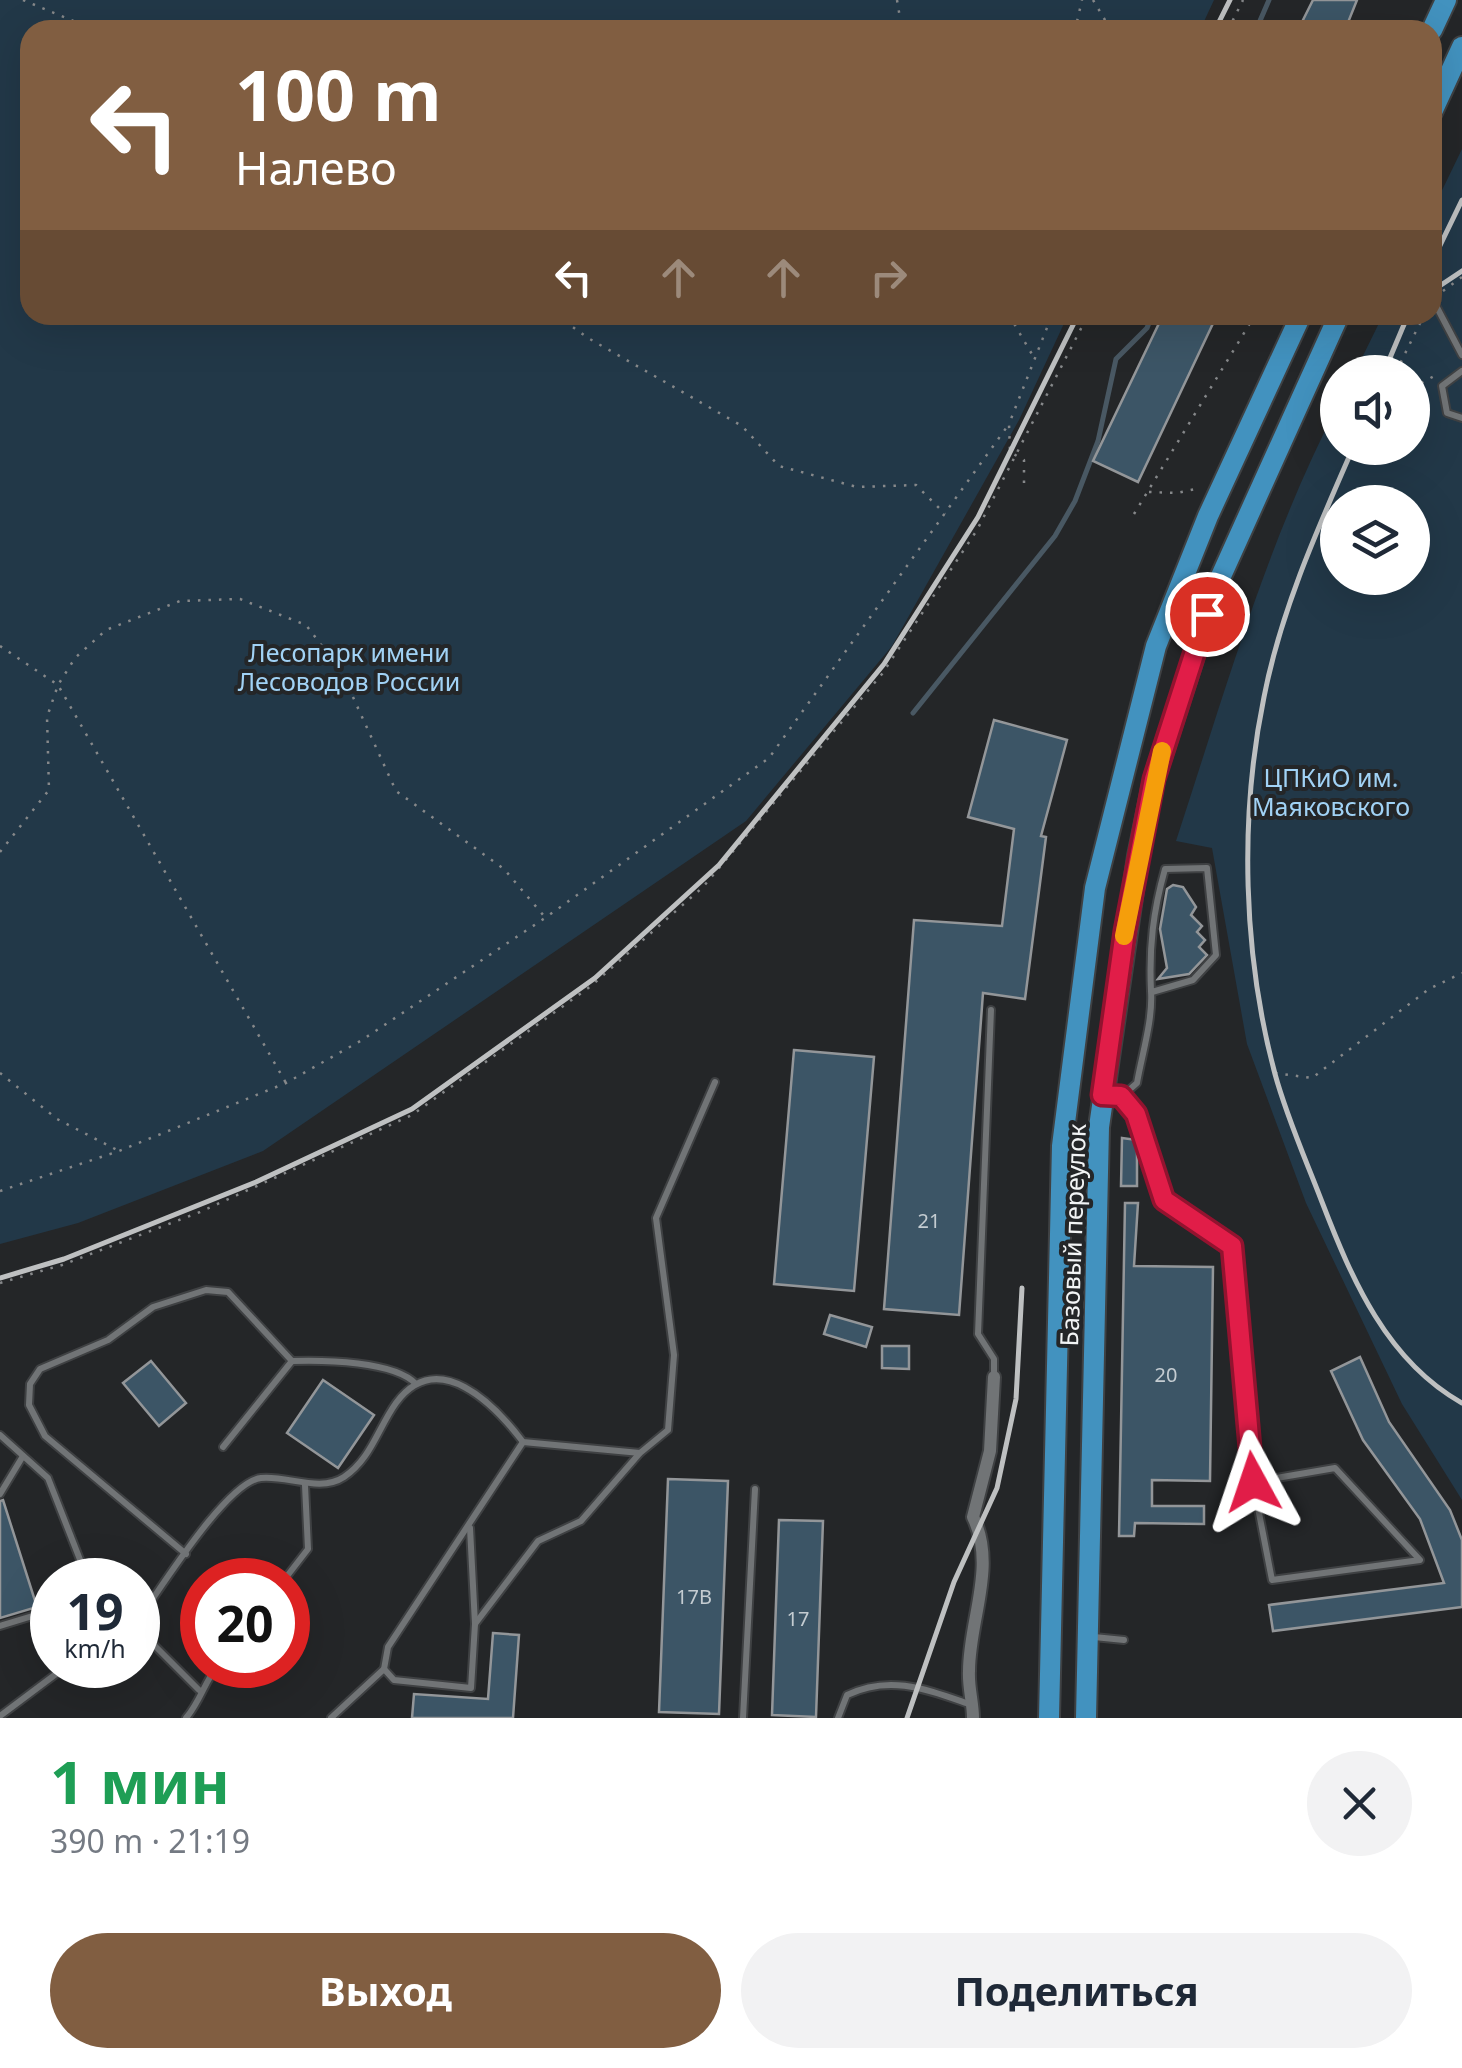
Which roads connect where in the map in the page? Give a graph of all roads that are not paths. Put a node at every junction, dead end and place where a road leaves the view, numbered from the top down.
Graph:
1 (1462, 47) edge
2 (1442, 90) edge
3 (1442, 316) edge
4 (1296, 325) edge
5 (1335, 325) edge
6 (1462, 355) edge
7 (1462, 371) edge
8 (1462, 418) edge
9 (1152, 992) junction
10 (991, 1010) dead end
11 (715, 1082) dead end
12 (1112, 1096) junction
13 (292, 1361) junction
14 (994, 1377) joint
15 (416, 1384) junction
16 (0, 1436) edge
17 (522, 1442) junction
18 (223, 1447) dead end
19 (640, 1453) junction
20 (23, 1456) junction
21 (1253, 1482) junction
22 (305, 1484) junction
23 (755, 1489) dead end
24 (0, 1494) edge
25 (470, 1527) junction
26 (186, 1554) junction
27 (79, 1558) edge
28 (301, 1558) edge
29 (160, 1590) edge
30 (30, 1617) edge
31 (476, 1624) junction
32 (0, 1626) edge
33 (1088, 1637) junction
34 (1124, 1640) dead end
35 (160, 1651) edge
36 (384, 1669) junction
37 (39, 1688) edge
38 (199, 1690) joint
39 (974, 1712) edge
40 (2, 1717) edge
41 (186, 1718) edge
42 (331, 1718) edge
43 (742, 1718) edge
44 (838, 1718) edge
45 (1049, 1718) edge
46 (1086, 1718) edge

1 - 2 main road
3 - 6 lane
4 - 45 main road, Базовый переулок
5 - 12 main road, Базовый переулок
7 - 8 lane
9 - 9 lane
9 - 12 lane
10 - 14 lane
11 - 19 lane
12 - 21 lane
12 - 33 main road, Базовый переулок
13 - 15 lane
13 - 18 lane
13 - 26 lane
14 - 39 street
15 - 17 lane
15 - 22 lane
16 - 20 lane
17 - 19 lane
17 - 25 lane
19 - 31 lane
20 - 24 lane
20 - 27 lane
21 - 21 lane
22 - 26 lane
22 - 28 lane
23 - 43 lane
25 - 31 lane
25 - 36 lane
26 - 29 lane
30 - 32 lane
31 - 36 lane
33 - 34 lane
33 - 46 main road, Базовый переулок
35 - 38 lane
36 - 42 lane
37 - 40 lane
38 - 41 lane
39 - 44 lane

